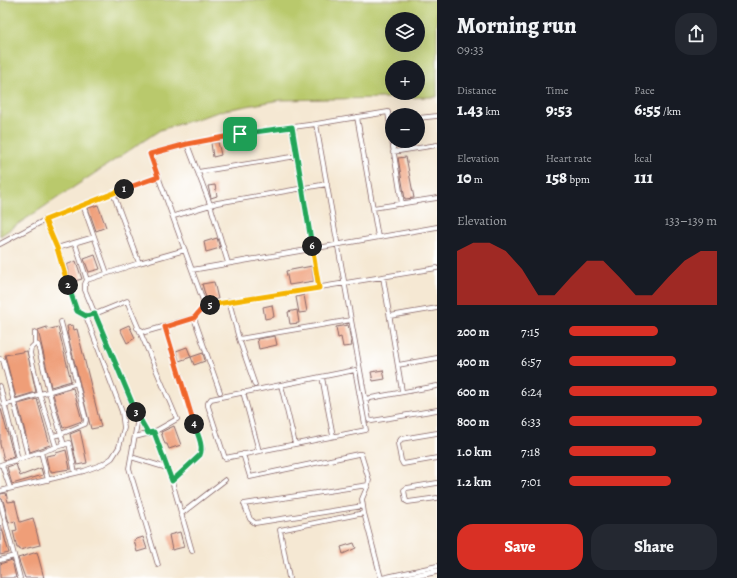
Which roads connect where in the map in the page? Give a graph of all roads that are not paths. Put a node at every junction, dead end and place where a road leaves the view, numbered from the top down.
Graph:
1 (385, 112) edge
2 (437, 116) edge
3 (357, 117) junction
4 (425, 117) edge
5 (316, 124) junction
6 (292, 127) junction
7 (187, 144) junction
8 (437, 145) edge
9 (393, 148) edge
10 (393, 152) junction
11 (297, 156) junction
12 (198, 172) junction
13 (158, 177) junction
14 (327, 184) junction
15 (303, 188) junction
16 (113, 193) junction
17 (437, 198) edge
18 (210, 204) junction
19 (402, 204) junction
20 (83, 205) junction
21 (373, 208) junction
22 (174, 216) junction
23 (45, 220) junction
24 (437, 227) edge
25 (94, 237) junction
26 (378, 237) junction
27 (75, 243) junction
28 (0, 244) edge
29 (338, 245) junction
30 (57, 248) junction
31 (312, 248) junction
32 (184, 250) junction
33 (139, 262) junction
34 (228, 263) junction
35 (437, 268) edge
36 (192, 270) junction
37 (107, 273) junction
38 (383, 277) junction
39 (87, 280) junction
40 (344, 284) junction
41 (319, 288) junction
42 (229, 301) junction
43 (204, 306) junction
44 (437, 308) edge
45 (95, 314) junction
46 (86, 316) junction
47 (390, 316) junction
48 (194, 318) junction
49 (351, 320) junction
50 (61, 322) dead end
51 (165, 327) junction
52 (137, 328) junction
53 (34, 332) dead end
54 (239, 339) junction
55 (35, 344) junction
56 (437, 358) edge
57 (0, 359) edge
58 (398, 365) junction
59 (322, 377) junction
60 (77, 383) junction
61 (254, 384) dead end
62 (281, 385) junction
63 (0, 386) edge
64 (437, 386) edge
65 (402, 391) junction
66 (49, 392) junction
67 (220, 392) dead end
68 (243, 392) junction
69 (40, 395) junction
70 (365, 399) junction
71 (14, 402) junction
72 (4, 405) junction
73 (437, 410) edge
74 (138, 418) junction
75 (154, 432) junction
76 (148, 433) junction
77 (437, 433) edge
78 (61, 434) junction
79 (52, 436) junction
80 (333, 436) junction
81 (136, 437) junction
82 (295, 444) junction
83 (64, 445) junction
84 (56, 447) junction
85 (259, 451) junction
86 (41, 452) junction
87 (243, 454) junction
88 (28, 456) junction
89 (132, 457) junction
90 (437, 458) edge
91 (18, 460) junction
92 (1, 465) edge
93 (167, 468) junction
94 (75, 473) junction
95 (48, 480) junction
96 (225, 480) dead end
97 (172, 481) junction
98 (437, 483) edge
99 (368, 485) junction
100 (10, 488) junction
101 (0, 491) edge
102 (437, 498) edge
103 (0, 501) edge
104 (363, 506) junction
105 (364, 513) junction
106 (181, 514) junction
107 (2, 516) edge
108 (192, 551) dead end
109 (14, 556) junction
110 (0, 560) edge
111 (158, 565) dead end
112 (437, 566) edge
113 (437, 571) edge
114 (20, 578) edge
115 (289, 578) edge
116 (381, 578) edge
117 (406, 578) edge

1 - 3 street
2 - 4 street
3 - 5 street
3 - 21 street
5 - 6 street
5 - 14 street
6 - 7 street
6 - 11 street
7 - 12 street
7 - 13 street
8 - 10 street
9 - 10 street
10 - 19 street
11 - 12 street
11 - 15 street
12 - 18 street
13 - 16 street
13 - 22 street
14 - 15 street
14 - 29 street
15 - 18 street
15 - 31 street
16 - 20 street
16 - 33 street
17 - 19 street
18 - 22 street
18 - 34 street
19 - 21 street
20 - 23 street
20 - 25 street
21 - 26 street
22 - 32 street
23 - 28 street
23 - 30 street
24 - 26 street
25 - 27 street
25 - 37 street
26 - 29 street
27 - 30 street
27 - 39 street
29 - 31 street
29 - 40 street
30 - 46 street
31 - 34 street
31 - 41 street
32 - 33 street
32 - 36 street
33 - 37 street
34 - 36 street
35 - 38 street
36 - 43 street
37 - 39 street
38 - 40 street
38 - 47 street
39 - 45 street
40 - 41 street
40 - 49 street
41 - 42 street
42 - 43 street
42 - 54 street
43 - 48 street
44 - 47 street
45 - 46 street
45 - 52 street
45 - 74 street
46 - 94 street
47 - 58 street
48 - 51 street
48 - 67 street
49 - 54 street
49 - 70 street
50 - 60 street
51 - 52 street
51 - 97 street
52 - 75 street
53 - 55 street
54 - 61 street
55 - 66 street
55 - 69 street
56 - 58 street
57 - 71 street
58 - 65 street
59 - 62 street
59 - 80 street
59 - 80 street
60 - 66 street
60 - 78 street
62 - 68 street
62 - 82 street
63 - 72 street
64 - 65 street
65 - 70 street
66 - 69 street
66 - 78 street
68 - 85 street
68 - 87 street
69 - 71 street
69 - 79 street
70 - 73 street
71 - 72 street
71 - 88 street
72 - 91 street
74 - 76 street
74 - 81 street
75 - 76 street
75 - 93 street
76 - 81 street
77 - 90 street
78 - 79 street
78 - 83 street
79 - 84 street
80 - 82 street
81 - 89 street
82 - 85 street
83 - 84 street
83 - 94 street
84 - 86 street
85 - 87 street
86 - 88 street
86 - 95 street
87 - 99 street
88 - 91 street
89 - 93 street
89 - 111 street
91 - 92 street
92 - 100 street
93 - 97 street
94 - 95 street
95 - 100 street
96 - 106 street
97 - 106 street
98 - 102 street
99 - 104 street
99 - 104 street
100 - 101 street
103 - 107 street
104 - 105 street
105 - 115 street
105 - 116 street
106 - 108 street
107 - 109 street
109 - 110 street
109 - 114 street
112 - 116 street
113 - 117 street

